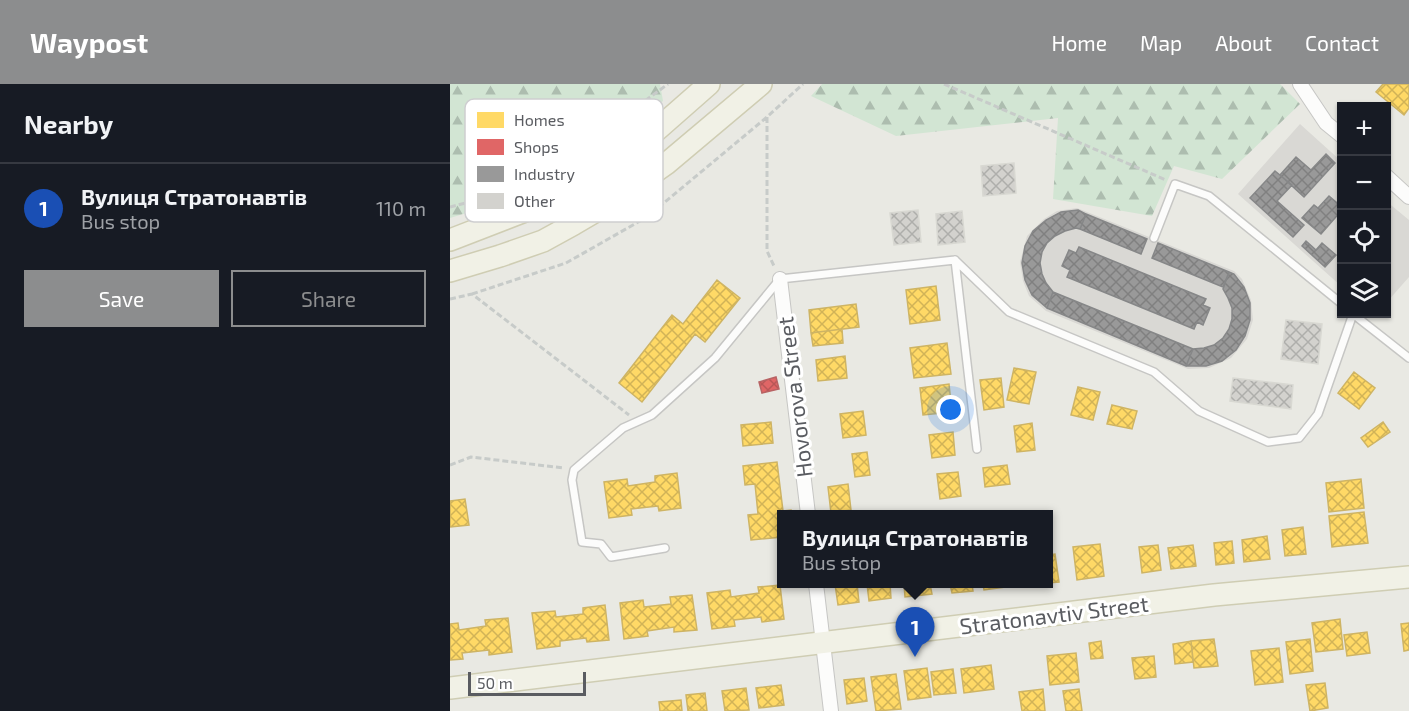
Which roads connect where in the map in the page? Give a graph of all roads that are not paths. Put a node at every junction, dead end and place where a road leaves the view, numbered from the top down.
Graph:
1 (709, 84) edge
2 (761, 84) edge
3 (1299, 84) edge
4 (663, 124) edge
5 (1337, 133) edge
6 (663, 166) edge
7 (1391, 181) edge
8 (1409, 197) edge
9 (497, 222) edge
10 (578, 222) edge
11 (1154, 238) dead end
12 (450, 240) edge
13 (955, 260) junction
14 (450, 271) edge
15 (780, 279) junction
16 (1337, 301) edge
17 (1352, 318) edge
18 (1358, 318) edge
19 (1409, 358) edge
20 (977, 449) dead end
21 (808, 510) edge
22 (665, 548) dead end
23 (1409, 563) edge
24 (1409, 578) edge
25 (816, 588) edge
26 (1214, 595) junction
27 (822, 642) junction
28 (450, 688) edge
29 (831, 711) edge

1 - 4 main road
2 - 6 main road
3 - 5 street
7 - 8 street
9 - 12 main road
10 - 14 main road
11 - 16 lane
13 - 15 lane
13 - 17 lane
13 - 20 lane
15 - 21 street, Hovorova Street
15 - 22 lane
18 - 19 lane
23 - 26 main road
24 - 26 main road, Stratonavtiv Street
25 - 27 street
26 - 27 main road, Stratonavtiv Street
27 - 28 main road, Stratonavtiv Street
27 - 29 street

